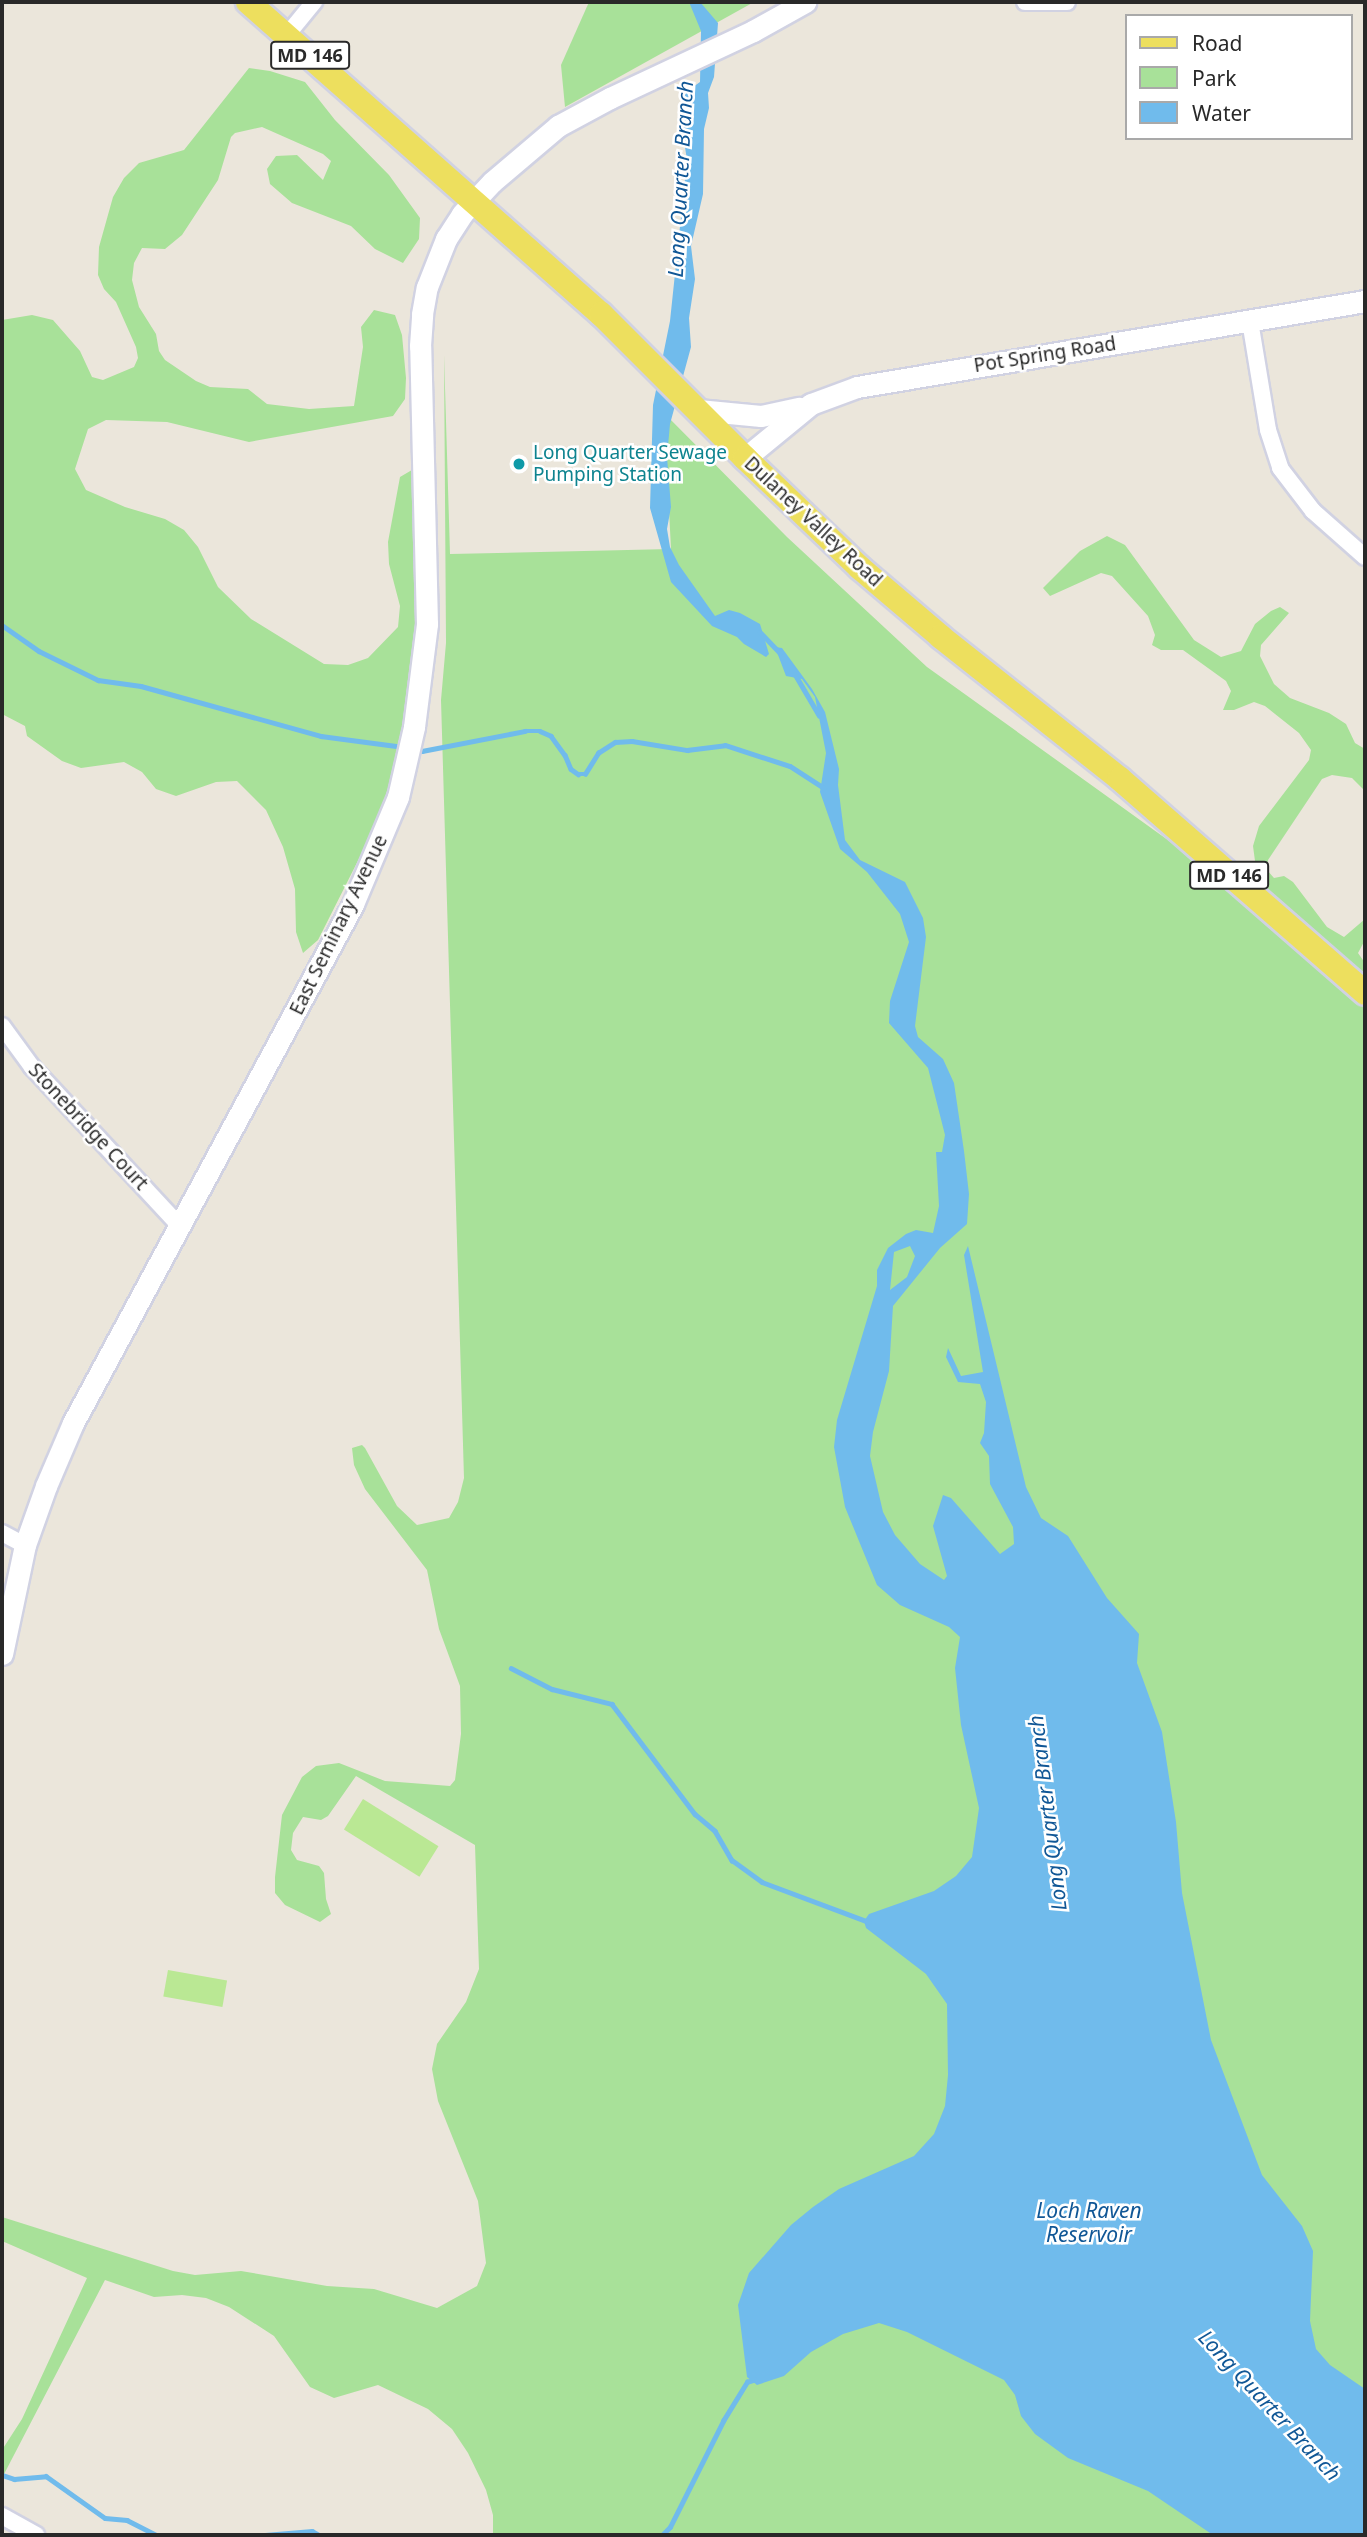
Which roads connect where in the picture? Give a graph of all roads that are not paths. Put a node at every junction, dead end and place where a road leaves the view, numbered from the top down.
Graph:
1 (248, 2) edge
2 (314, 2) edge
3 (805, 2) edge
4 (1025, 2) edge
5 (1067, 2) edge
6 (287, 35) junction
7 (474, 200) junction
8 (1365, 301) edge
9 (1250, 321) junction
10 (811, 404) junction
11 (698, 410) junction
12 (745, 458) junction
13 (1365, 557) edge
14 (1365, 993) edge
15 (2, 1026) edge
16 (179, 1224) junction
17 (2, 1532) edge
18 (25, 1545) junction
19 (2, 1654) edge
20 (2, 2516) edge
21 (36, 2535) edge

1 - 6 main road, Dulaney Valley Road / MD 146
2 - 6 street
3 - 7 street, East Seminary Avenue
4 - 5 street
6 - 7 main road, Dulaney Valley Road / MD 146
7 - 11 main road, Dulaney Valley Road / MD 146
7 - 16 street, East Seminary Avenue
8 - 9 street, Pot Spring Road
9 - 10 street, Pot Spring Road
9 - 13 street
10 - 11 street
10 - 12 street, Pot Spring Road
11 - 12 main road, Dulaney Valley Road / MD 146
12 - 14 main road, Dulaney Valley Road / MD 146
15 - 16 street, Stonebridge Court
16 - 18 street, East Seminary Avenue
17 - 18 street
18 - 19 street, East Seminary Avenue
20 - 21 street

